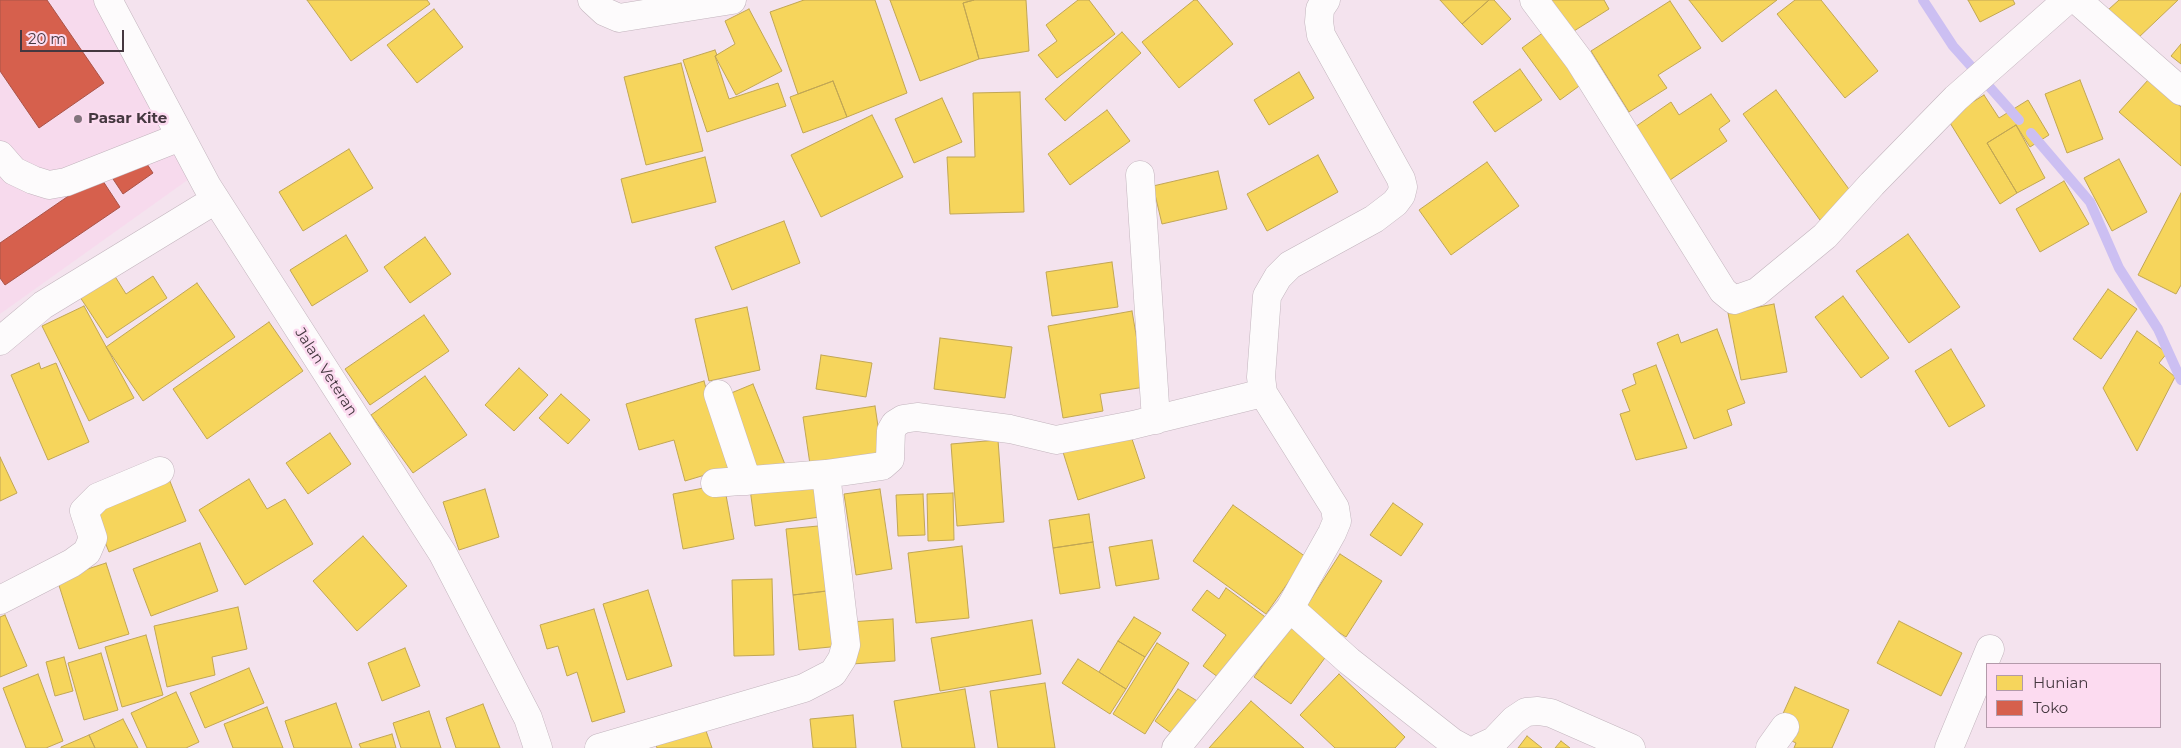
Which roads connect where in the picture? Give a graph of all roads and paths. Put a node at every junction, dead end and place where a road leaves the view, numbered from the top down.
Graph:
1 (108, 0) edge
2 (592, 0) edge
3 (732, 0) edge
4 (1326, 0) edge
5 (1534, 0) edge
6 (2067, 0) edge
7 (2077, 0) edge
8 (2181, 91) edge
9 (180, 137) junction
10 (0, 155) edge
11 (1140, 175) dead end
12 (215, 200) junction
13 (0, 341) edge
14 (1263, 393) junction
15 (718, 394) dead end
16 (1156, 420) junction
17 (160, 470) dead end
18 (826, 474) junction
19 (747, 481) junction
20 (715, 483) dead end
21 (0, 600) edge
22 (1290, 608) junction
23 (1990, 649) dead end
24 (538, 748) edge
25 (599, 748) edge
26 (1176, 748) edge
27 (1463, 748) edge
28 (1478, 748) edge
29 (1631, 748) edge
30 (1949, 748) edge

1 - 9 street, Jalan Veteran
2 - 3 street
4 - 14 street
5 - 6 street
7 - 8 street
9 - 10 street
9 - 12 street, Jalan Veteran
11 - 16 street
12 - 13 street
12 - 24 street, Jalan Veteran
14 - 16 street
14 - 22 street
15 - 19 street
16 - 18 street
17 - 21 street
18 - 19 street
18 - 25 street
19 - 20 street
22 - 26 street
22 - 27 street
23 - 30 street
28 - 29 street

